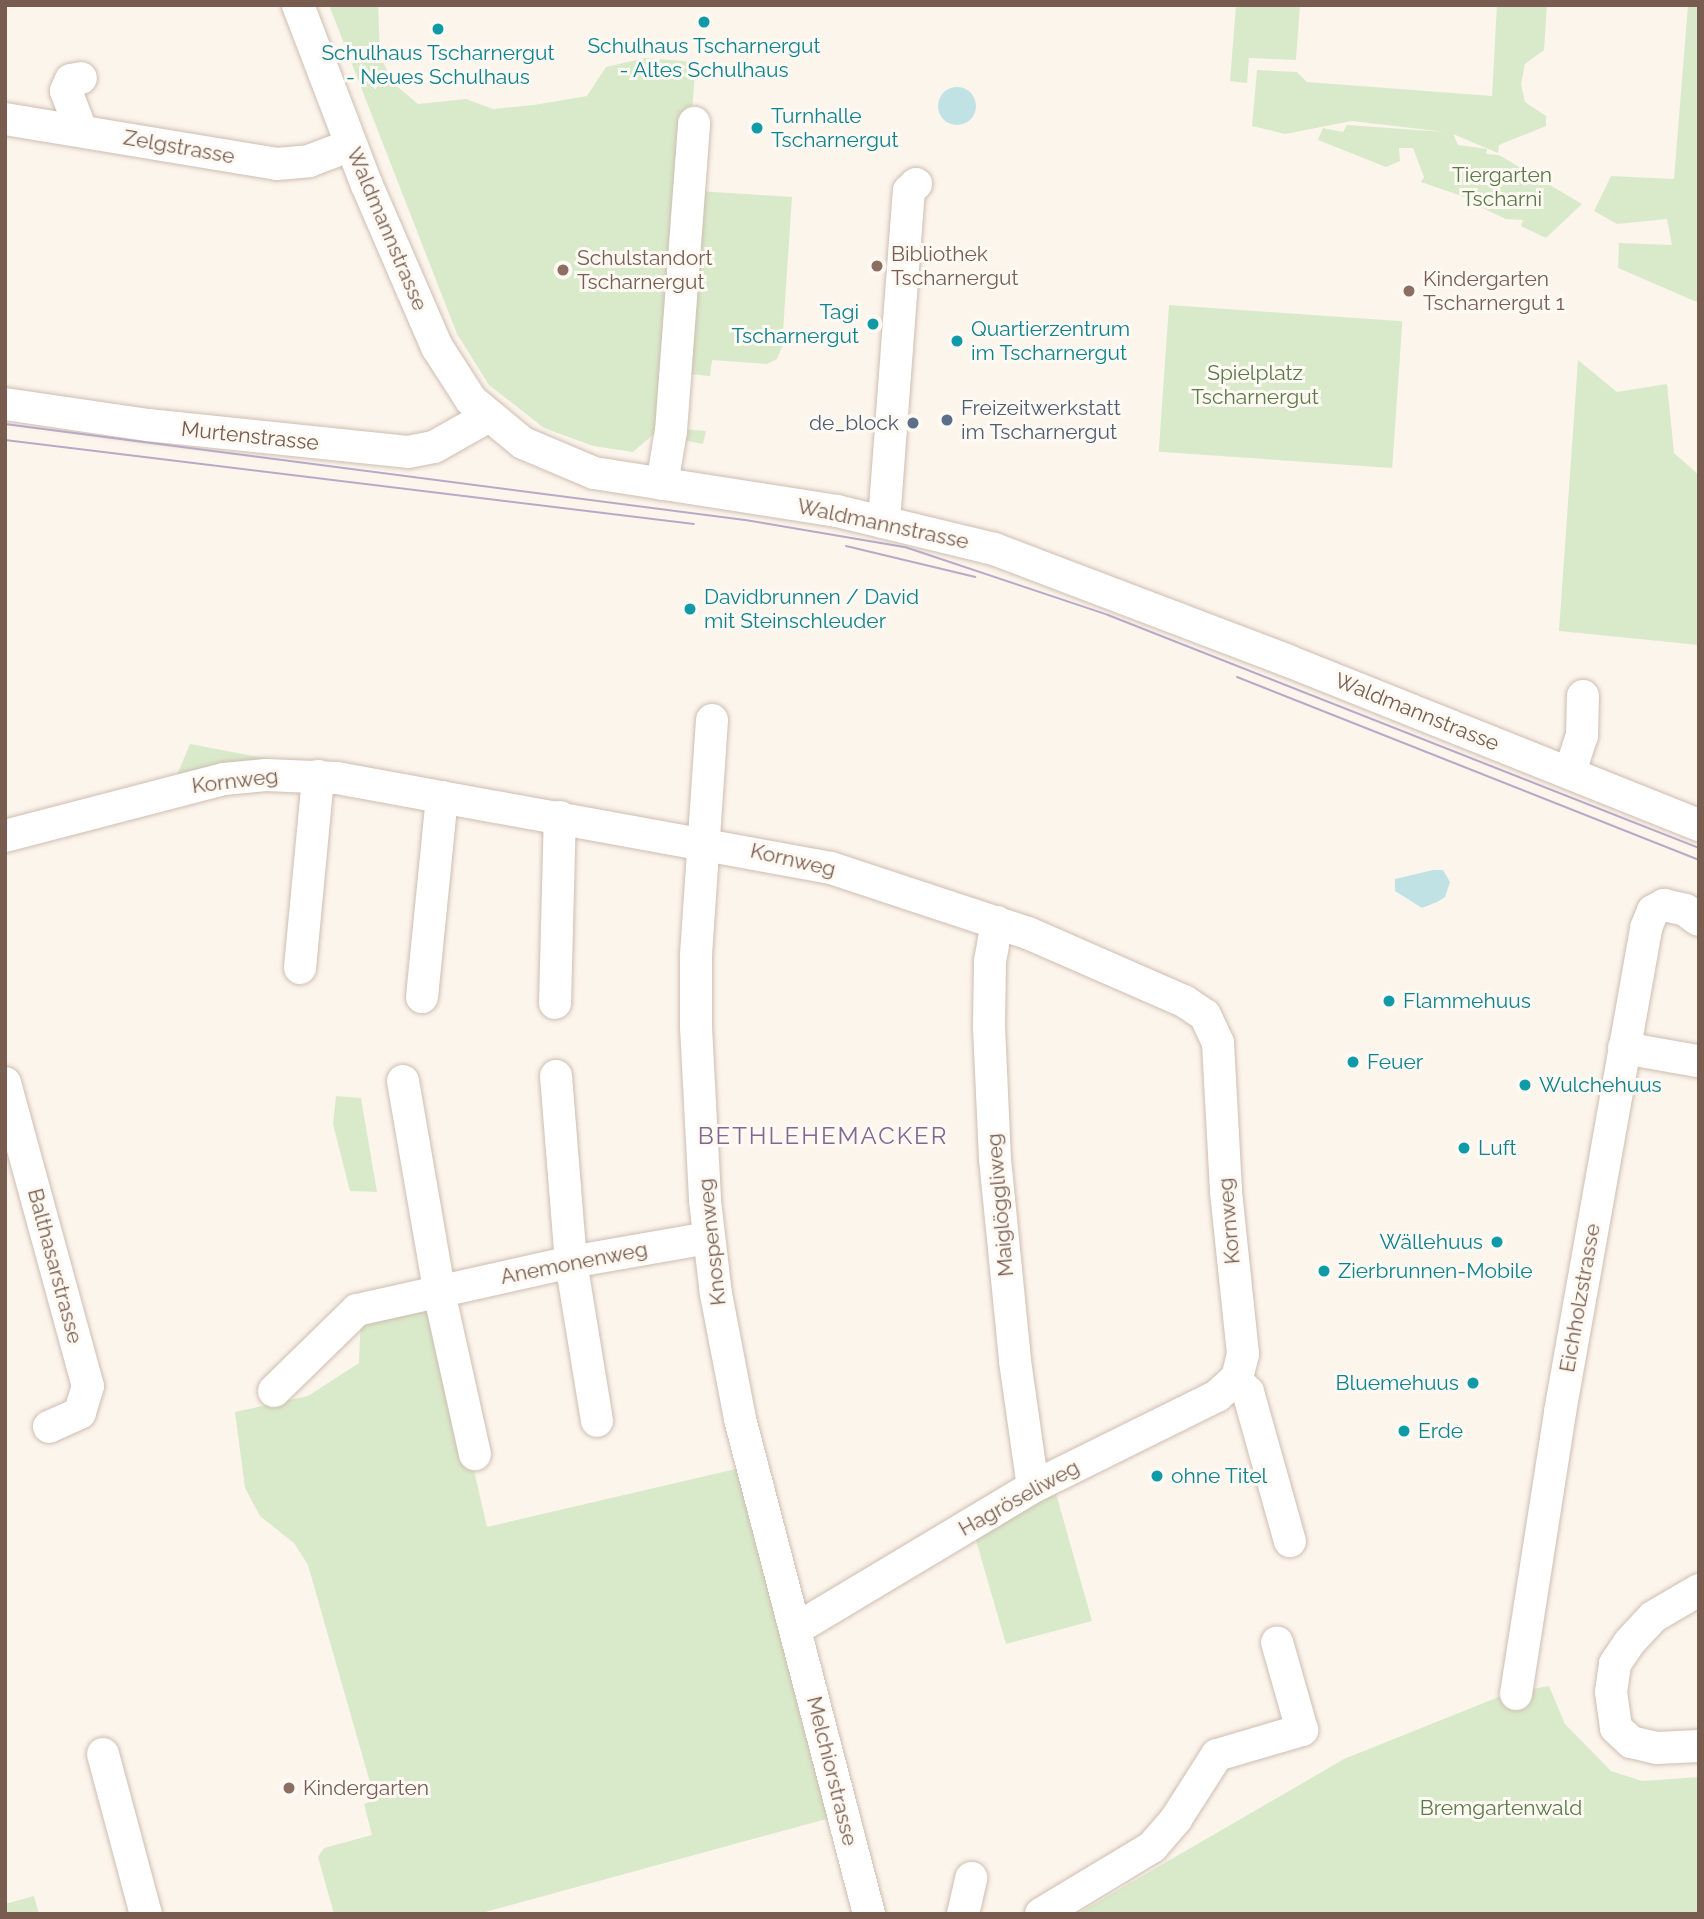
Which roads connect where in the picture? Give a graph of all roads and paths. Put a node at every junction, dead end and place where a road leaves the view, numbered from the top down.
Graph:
1 (298, 5) edge
2 (82, 78) dead end
3 (5, 119) edge
4 (694, 123) dead end
5 (81, 130) junction
6 (351, 145) junction
7 (916, 184) dead end
8 (5, 404) edge
9 (487, 417) junction
10 (662, 484) junction
11 (884, 521) junction
12 (1583, 696) dead end
13 (712, 720) dead end
14 (1570, 772) junction
15 (318, 776) junction
16 (442, 797) junction
17 (560, 817) junction
18 (1699, 825) edge
19 (5, 836) edge
20 (702, 841) junction
21 (1699, 920) edge
22 (997, 922) junction
23 (300, 968) dead end
24 (422, 997) dead end
25 (555, 1003) dead end
26 (1624, 1048) junction
27 (1697, 1061) dead end
28 (556, 1076) dead end
29 (403, 1081) dead end
30 (5, 1083) edge
31 (708, 1238) junction
32 (571, 1262) junction
33 (440, 1290) junction
34 (1238, 1376) junction
35 (274, 1391) dead end
36 (597, 1421) dead end
37 (49, 1427) dead end
38 (475, 1454) dead end
39 (1033, 1486) junction
40 (1290, 1541) dead end
41 (1699, 1590) edge
42 (797, 1628) junction
43 (1277, 1642) dead end
44 (1516, 1694) dead end
45 (1699, 1746) edge
46 (103, 1754) dead end
47 (971, 1878) dead end
48 (146, 1914) edge
49 (869, 1914) edge
50 (963, 1914) edge
51 (1041, 1914) edge

1 - 6 street, Waldmannstrasse
2 - 5 street
3 - 5 street, Zelgstrasse
4 - 10 street
5 - 6 street, Zelgstrasse
6 - 9 street, Waldmannstrasse
7 - 11 street
8 - 9 street, Murtenstrasse
9 - 10 street, Waldmannstrasse
10 - 11 street, Waldmannstrasse
11 - 14 street, Waldmannstrasse
12 - 14 street
13 - 20 street, Knospenweg
14 - 18 street, Waldmannstrasse
15 - 16 street, Kornweg
15 - 19 street, Kornweg
15 - 23 street
16 - 17 street, Kornweg
16 - 24 street
17 - 20 street, Kornweg
17 - 25 street
20 - 22 street, Kornweg
20 - 31 street, Knospenweg
21 - 26 street, Eichholzstrasse
22 - 34 street, Kornweg
22 - 39 street, Maiglöggliweg
26 - 27 street
26 - 44 street, Eichholzstrasse
28 - 32 street
29 - 33 street
30 - 37 street, Balthasarstrasse
31 - 32 street, Anemonenweg
31 - 42 street, Knospenweg
32 - 33 street, Anemonenweg
32 - 36 street
33 - 35 street, Anemonenweg
33 - 38 street
34 - 39 street, Hagröseliweg
34 - 40 street
39 - 42 street, Hagröseliweg
41 - 45 street
42 - 49 street, Melchiorstrasse
43 - 51 street
46 - 48 street
47 - 50 street

